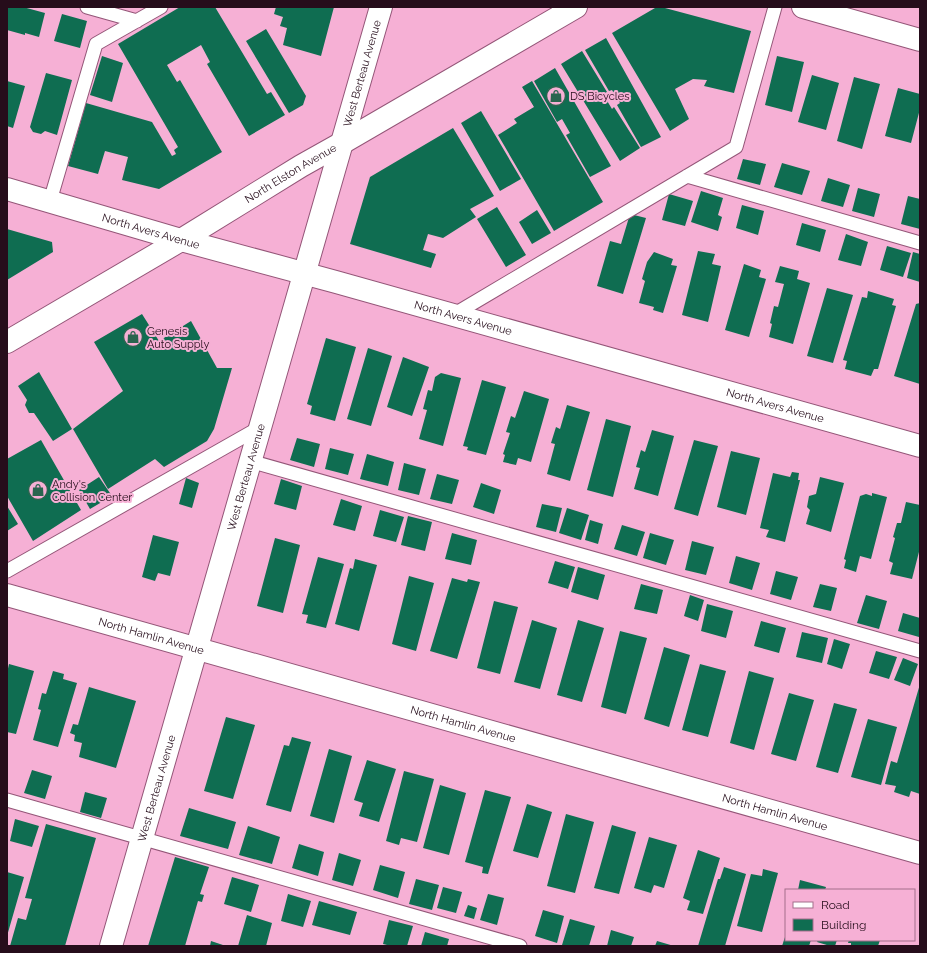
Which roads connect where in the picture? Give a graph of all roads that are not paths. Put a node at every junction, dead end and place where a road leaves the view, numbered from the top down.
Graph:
1 (87, 7) edge
2 (161, 7) edge
3 (380, 7) edge
4 (576, 7) edge
5 (775, 7) edge
6 (803, 7) edge
7 (137, 21) junction
8 (919, 39) edge
9 (342, 143) junction
10 (687, 176) junction
11 (7, 189) edge
12 (50, 201) junction
13 (181, 240) junction
14 (920, 243) edge
15 (304, 273) junction
16 (453, 315) junction
17 (7, 342) edge
18 (259, 428) junction
19 (920, 446) edge
20 (250, 461) junction
21 (7, 571) edge
22 (7, 595) edge
23 (196, 649) junction
24 (920, 651) edge
25 (7, 800) edge
26 (142, 838) junction
27 (920, 853) edge
28 (110, 946) edge
29 (520, 946) edge

1 - 7 lane
2 - 7 lane
3 - 9 street, West Berteau Avenue
4 - 9 street, North Elston Avenue
5 - 10 lane
6 - 8 street
7 - 12 lane
9 - 13 street, North Elston Avenue
9 - 15 street, West Berteau Avenue
10 - 14 lane
10 - 16 lane
11 - 12 street, North Avers Avenue
12 - 13 street, North Avers Avenue
13 - 15 street, North Avers Avenue
13 - 17 street, North Elston Avenue
15 - 16 street, North Avers Avenue
15 - 18 street, West Berteau Avenue
16 - 19 street, North Avers Avenue
18 - 20 street, West Berteau Avenue
18 - 21 lane
20 - 23 street, West Berteau Avenue
20 - 24 lane
22 - 23 street, North Hamlin Avenue
23 - 26 street, West Berteau Avenue
23 - 27 street, North Hamlin Avenue
25 - 26 lane
26 - 28 street, West Berteau Avenue
26 - 29 lane

